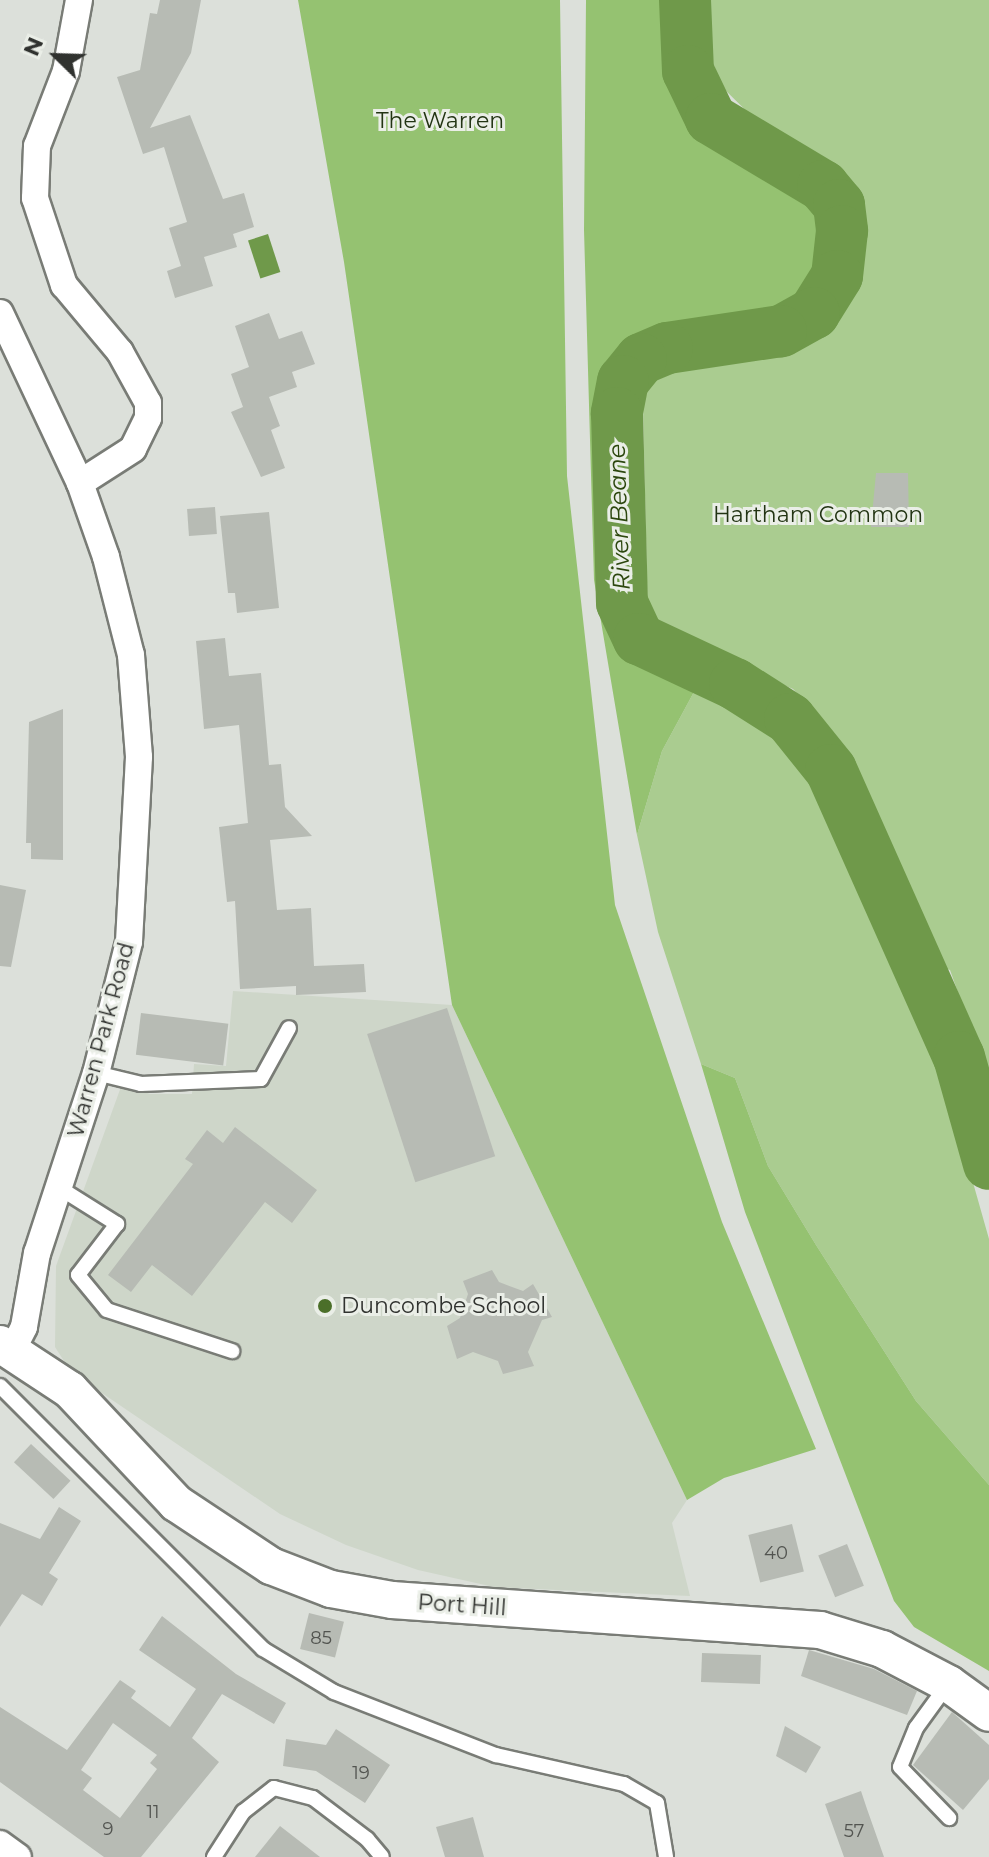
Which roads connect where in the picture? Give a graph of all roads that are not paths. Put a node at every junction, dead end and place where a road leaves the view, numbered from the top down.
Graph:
1 (79, 0) edge
2 (0, 313) edge
3 (80, 483) junction
4 (289, 1028) dead end
5 (96, 1073) junction
6 (58, 1187) junction
7 (6, 1347) edge
8 (232, 1351) dead end
9 (0, 1386) edge
10 (949, 1684) junction
11 (989, 1713) edge
12 (949, 1818) dead end
13 (0, 1844) edge
14 (18, 1857) edge
15 (214, 1857) edge
16 (382, 1857) edge
17 (666, 1857) edge

1 - 3 street
2 - 3 street, Warren Park Road
3 - 5 street, Warren Park Road
4 - 5 lane
5 - 6 street, Warren Park Road
6 - 7 street, Warren Park Road
6 - 8 lane
7 - 10 main road, Port Hill
9 - 17 lane
10 - 11 main road, Port Hill
10 - 12 lane
13 - 14 street
15 - 16 lane

